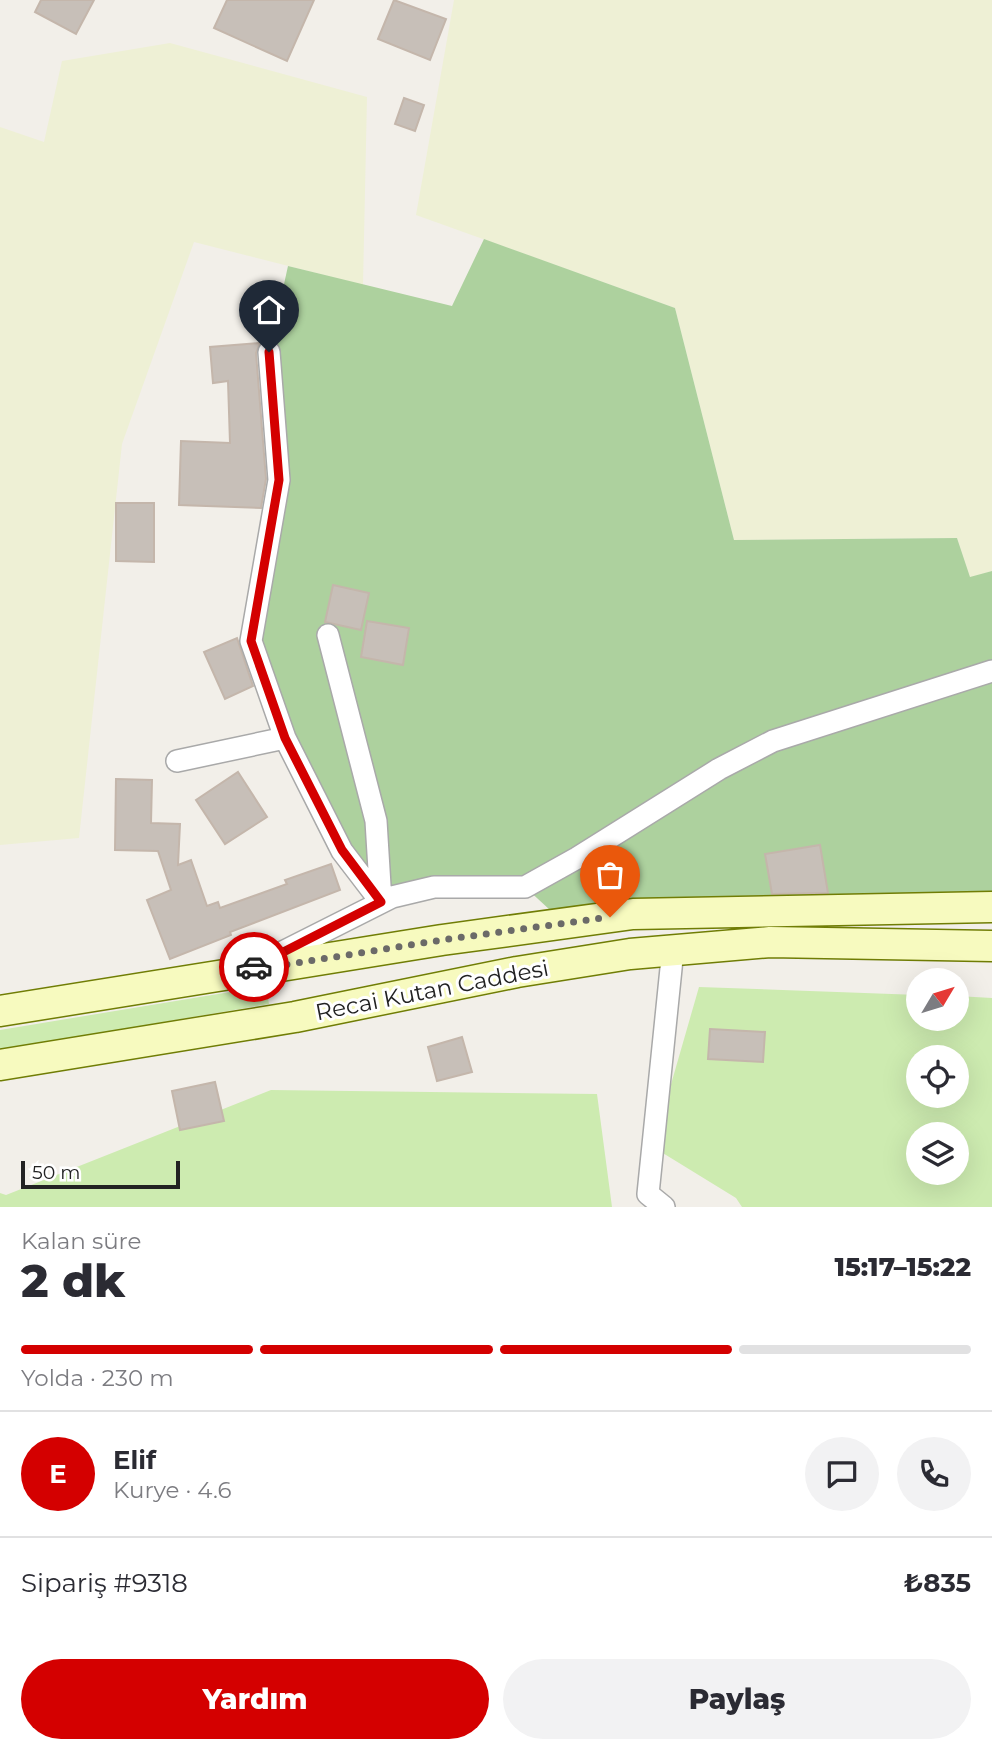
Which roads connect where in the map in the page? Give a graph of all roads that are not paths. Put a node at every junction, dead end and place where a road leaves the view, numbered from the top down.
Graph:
1 (269, 352) dead end
2 (328, 635) dead end
3 (992, 671) edge
4 (285, 738) junction
5 (177, 761) dead end
6 (381, 902) junction
7 (992, 907) edge
8 (992, 946) edge
9 (673, 949) junction
10 (246, 971) junction
11 (0, 1011) edge
12 (0, 1065) edge
13 (664, 1207) edge

1 - 4 street
2 - 6 street
3 - 6 street
4 - 5 street
4 - 6 street
6 - 10 street
7 - 10 main road, Recai Kutan Caddesi
8 - 9 main road, Recai Kutan Caddesi
9 - 12 main road, Recai Kutan Caddesi
9 - 13 street
10 - 11 main road, Recai Kutan Caddesi

